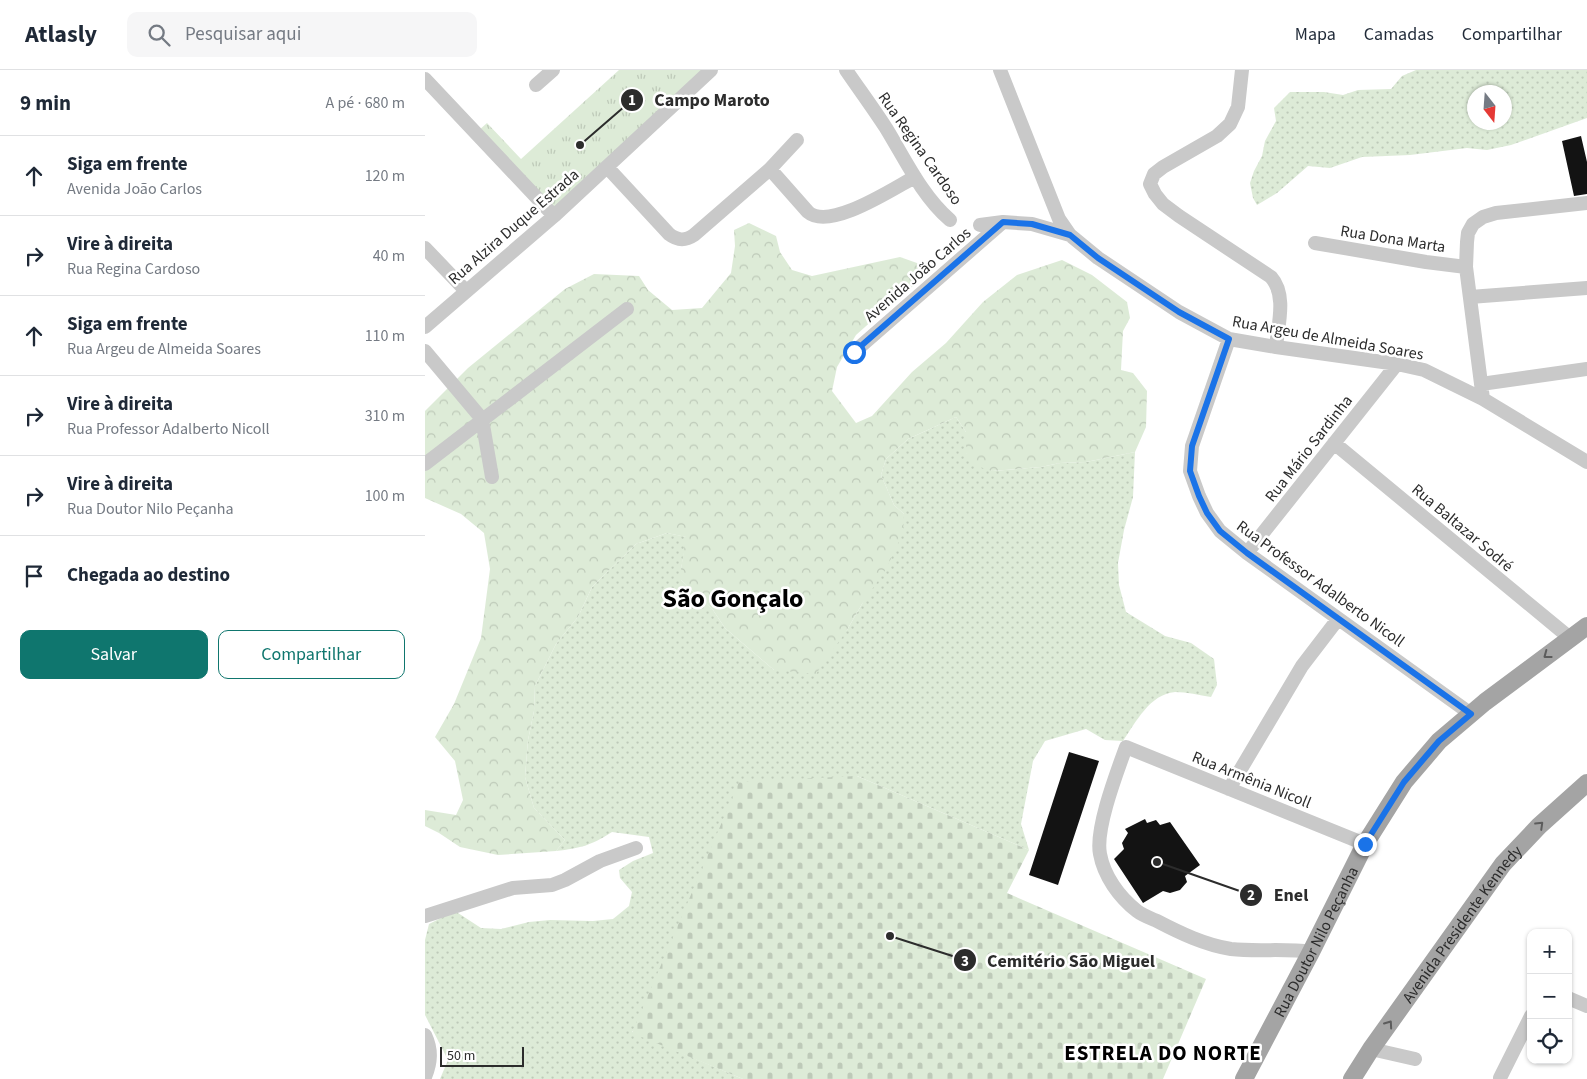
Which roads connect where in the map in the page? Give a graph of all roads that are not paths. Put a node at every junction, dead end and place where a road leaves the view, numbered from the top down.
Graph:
1 (553, 70) edge
2 (711, 70) edge
3 (846, 70) edge
4 (1000, 70) edge
5 (1242, 70) edge
6 (425, 79) edge
7 (537, 85) dead end
8 (797, 140) dead end
9 (607, 167) junction
10 (770, 169) junction
11 (915, 176) junction
12 (1587, 203) edge
13 (553, 216) junction
14 (950, 220) dead end
15 (1003, 222) junction
16 (980, 225) dead end
17 (1070, 235) junction
18 (1315, 243) dead end
19 (425, 248) edge
20 (1466, 267) junction
21 (1587, 288) edge
22 (466, 290) junction
23 (1471, 297) junction
24 (627, 309) dead end
25 (425, 327) edge
26 (1229, 339) junction
27 (1276, 347) junction
28 (425, 351) edge
29 (854, 352) dead end
30 (1397, 364) junction
31 (1587, 369) edge
32 (1481, 384) junction
33 (1483, 399) junction
34 (482, 419) junction
35 (1334, 443) junction
36 (1587, 449) edge
37 (1570, 452) junction
38 (1587, 462) edge
39 (425, 464) edge
40 (492, 477) dead end
41 (1247, 553) junction
42 (1338, 618) junction
43 (1587, 626) edge
44 (1570, 638) junction
45 (1471, 714) junction
46 (1587, 783) edge
47 (1229, 789) junction
48 (1365, 844) junction
49 (636, 848) dead end
50 (425, 916) edge
51 (1311, 952) junction
52 (1572, 1000) edge
53 (1587, 1006) edge
54 (1530, 1019) edge
55 (425, 1035) edge
56 (1371, 1049) junction
57 (1415, 1059) dead end
58 (425, 1077) edge
59 (1500, 1078) edge
60 (1244, 1079) edge
61 (1352, 1079) edge

1 - 7 street
2 - 9 street, Rua Alzira Duque Estrada
3 - 11 street, Rua Regina Cardoso
4 - 17 street, Rua Argeu de Almeida Soares
5 - 27 street
6 - 13 street
8 - 10 street
9 - 10 street
9 - 13 street, Rua Alzira Duque Estrada
10 - 11 street
11 - 14 street, Rua Regina Cardoso
12 - 20 street
13 - 22 street, Rua Alzira Duque Estrada
15 - 16 street
15 - 17 street
15 - 29 street, Avenida João Carlos
17 - 26 street, Rua Argeu de Almeida Soares
18 - 20 street, Rua Dona Marta
19 - 22 street
20 - 23 street
21 - 23 street
22 - 25 street, Rua Alzira Duque Estrada
23 - 32 street
24 - 34 street
26 - 27 street, Rua Argeu de Almeida Soares
26 - 41 street, Rua Professor Adalberto Nicoll
27 - 30 street, Rua Argeu de Almeida Soares
28 - 34 street
30 - 33 street, Rua Argeu de Almeida Soares
30 - 35 street, Rua Mário Sardinha
31 - 32 street
32 - 33 street
33 - 37 street, Rua Argeu de Almeida Soares
34 - 39 street
34 - 40 street
35 - 41 street, Rua Mário Sardinha
35 - 44 street, Rua Baltazar Sodré
36 - 37 street
37 - 38 street, Rua Argeu de Almeida Soares
41 - 42 street, Rua Professor Adalberto Nicoll
42 - 45 street, Rua Professor Adalberto Nicoll
42 - 47 street
43 - 44 main road, Rua Doutor Nilo Peçanha
44 -> 45 main road, Rua Doutor Nilo Peçanha
45 - 48 main road, Rua Doutor Nilo Peçanha
56 -> 46 main road, Avenida Presidente Kennedy
47 - 48 street, Rua Armênia Nicoll
47 - 51 street, Rua Armênia Nicoll
48 - 51 main road, Rua Doutor Nilo Peçanha
49 - 50 street
51 - 60 main road, Rua Doutor Nilo Peçanha
52 - 53 street
54 - 59 street
55 - 58 street
56 - 57 street
56 - 61 main road, Avenida Presidente Kennedy

